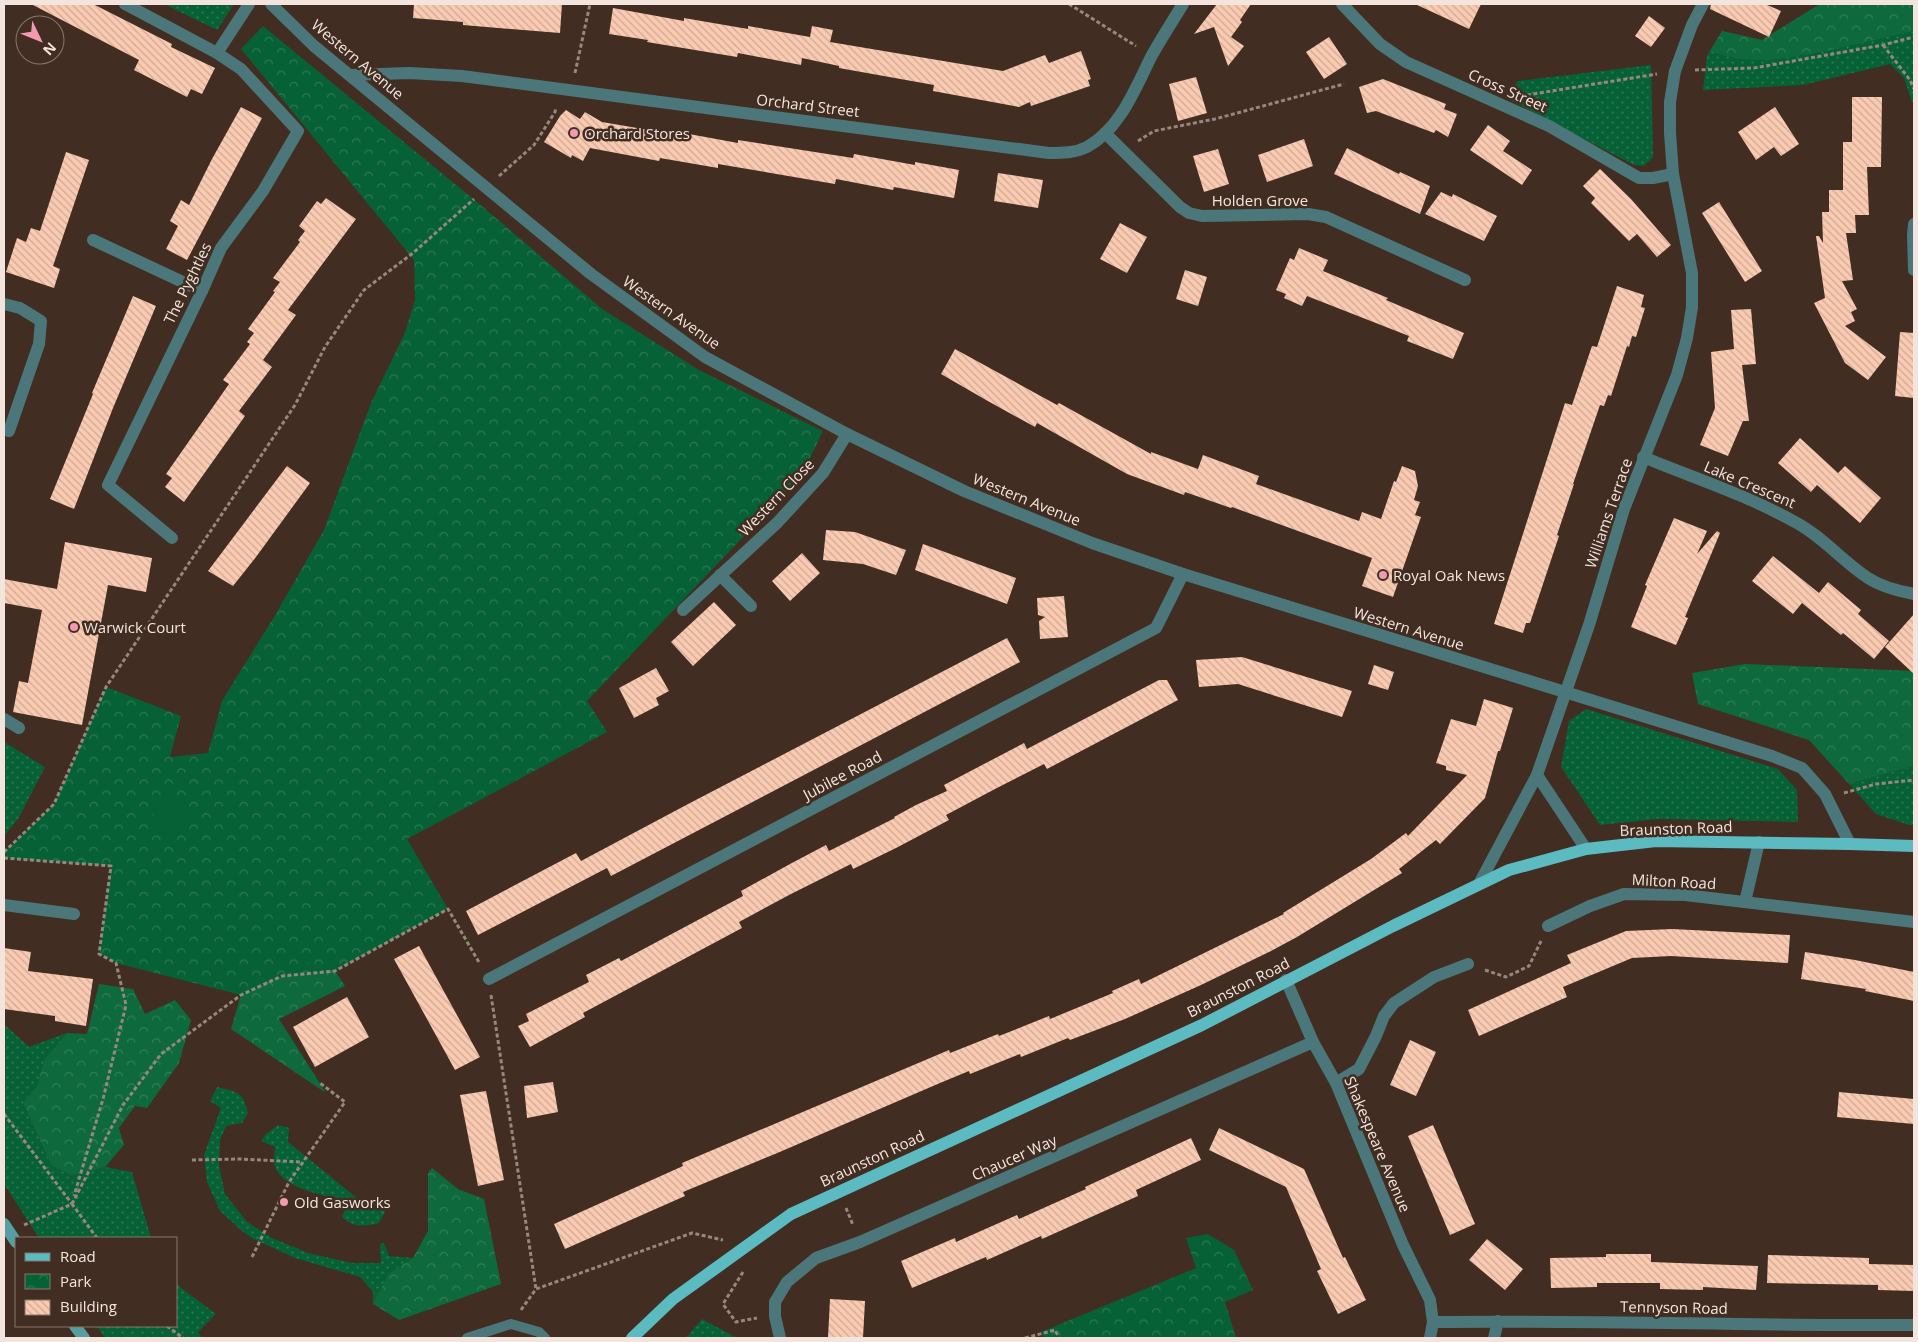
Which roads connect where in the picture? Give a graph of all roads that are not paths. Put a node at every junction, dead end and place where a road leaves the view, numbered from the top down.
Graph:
1 (125, 4) edge
2 (249, 4) edge
3 (272, 4) edge
4 (1183, 4) edge
5 (1342, 4) edge
6 (1703, 4) edge
7 (217, 53) junction
8 (351, 75) junction
9 (1105, 132) junction
10 (1673, 174) junction
11 (1914, 224) edge
12 (93, 240) dead end
13 (1914, 270) edge
14 (1465, 280) dead end
15 (202, 291) junction
16 (4, 304) edge
17 (9, 431) dead end
18 (847, 434) junction
19 (1644, 458) junction
20 (172, 538) dead end
21 (1183, 574) junction
22 (720, 575) junction
23 (1914, 594) edge
24 (751, 606) dead end
25 (683, 610) dead end
26 (1565, 693) junction
27 (4, 719) edge
28 (19, 728) dead end
29 (1537, 775) junction
30 (1759, 842) junction
31 (1850, 844) junction
32 (1914, 846) edge
33 (1586, 848) junction
34 (1479, 884) junction
35 (1744, 902) junction
36 (4, 905) edge
37 (74, 914) dead end
38 (1914, 922) edge
39 (1548, 926) road end
40 (1468, 964) road end
41 (489, 978) road end
42 (1286, 980) junction
43 (1314, 1042) junction
44 (1336, 1083) junction
45 (4, 1224) edge
46 (15, 1240) edge
47 (1498, 1321) junction
48 (1433, 1322) junction
49 (1914, 1326) edge
50 (1826, 1332) edge
51 (467, 1338) edge
52 (545, 1338) edge
53 (632, 1338) edge
54 (780, 1338) edge
55 (1430, 1338) edge
56 (1494, 1338) edge

1 - 7 street
2 - 7 street
3 - 8 street, Western Avenue
4 - 9 street, Orchard Street
5 - 10 street, Cross Street
6 - 10 street, Williams Terrace
7 - 15 street, The Pyghtles
8 - 9 street, Orchard Street
8 - 18 street, Western Avenue
9 - 14 street, Holden Grove
10 - 19 street, Williams Terrace
11 - 13 street
12 - 15 street
15 - 20 street, The Pyghtles
16 - 17 street
18 - 21 street, Western Avenue
18 - 22 street, Western Close
19 - 23 street, Lake Crescent
19 - 26 street, Williams Terrace
21 - 26 street, Western Avenue
21 - 41 street, Jubilee Road
22 - 24 street
22 - 25 street, Western Close
26 - 29 street, Williams Terrace
26 - 31 street, Western Avenue
27 - 28 street
29 - 33 street
29 - 34 street, Williams Terrace
30 - 31 main road, Braunston Road
30 - 33 main road, Braunston Road
30 - 35 street
31 - 32 main road, Braunston Road
33 - 34 main road, Braunston Road
34 - 42 main road, Braunston Road
35 - 38 street, Milton Road
35 - 39 street, Milton Road
36 - 37 street
40 - 44 street
42 - 43 street, Shakespeare Avenue
42 - 53 main road, Braunston Road
43 - 44 street, Shakespeare Avenue
43 - 54 street, Chaucer Way
44 - 48 street, Shakespeare Avenue
45 - 46 main road
47 - 48 street, Tennyson Road
47 - 50 street, Tennyson Road
47 - 56 street
48 - 55 street
49 - 50 street, Tennyson Road
51 - 52 lane

